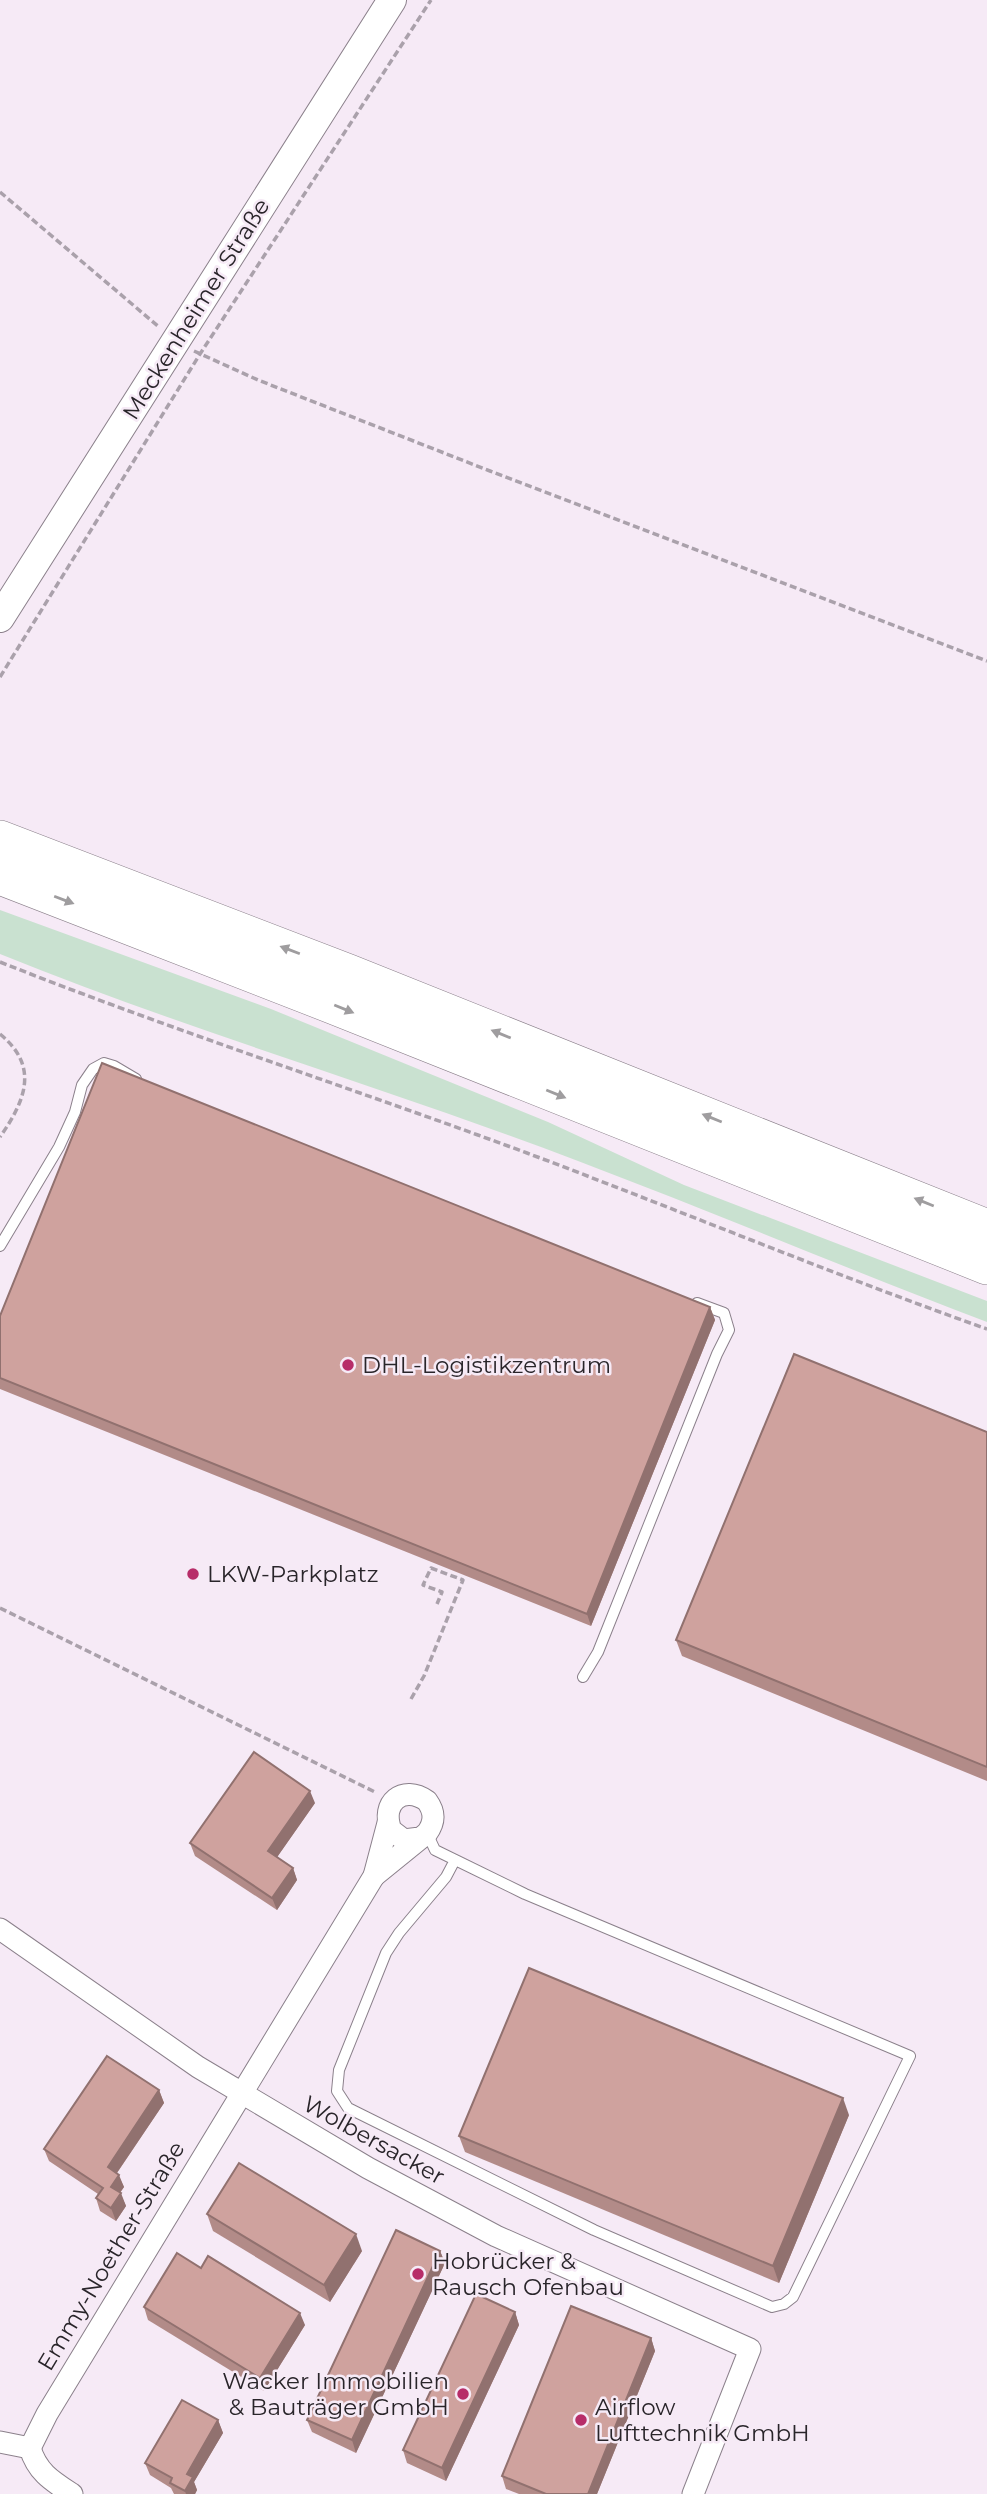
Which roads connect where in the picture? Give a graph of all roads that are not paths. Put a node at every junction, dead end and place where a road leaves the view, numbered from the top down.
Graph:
1 (392, 0) edge
2 (0, 618) edge
3 (0, 839) edge
4 (0, 876) edge
5 (148, 1084) edge
6 (719, 1160) junction
7 (987, 1228) edge
8 (0, 1246) edge
9 (987, 1266) edge
10 (987, 1283) edge
11 (681, 1297) edge
12 (583, 1677) dead end
13 (388, 1823) junction
14 (424, 1836) junction
15 (455, 1860) junction
16 (374, 1876) junction
17 (0, 1929) edge
18 (242, 2094) junction
19 (0, 2442) edge
20 (30, 2448) junction
21 (72, 2494) edge
22 (693, 2494) edge

1 - 2 main road, Meckenheimer Straße
7 -> 3 highway
4 -> 6 highway
5 - 8 lane
6 - 9 highway
6 - 10 highway
11 - 12 lane
13 - 14 street
13 - 14 street
13 - 16 street
14 - 15 lane
14 - 16 street
15 - 15 lane
16 - 18 street, Emmy-Noether-Straße
17 - 18 street, Wolbersacker
18 - 20 street, Emmy-Noether-Straße
18 - 22 street, Wolbersacker
19 - 20 street
20 - 21 street

